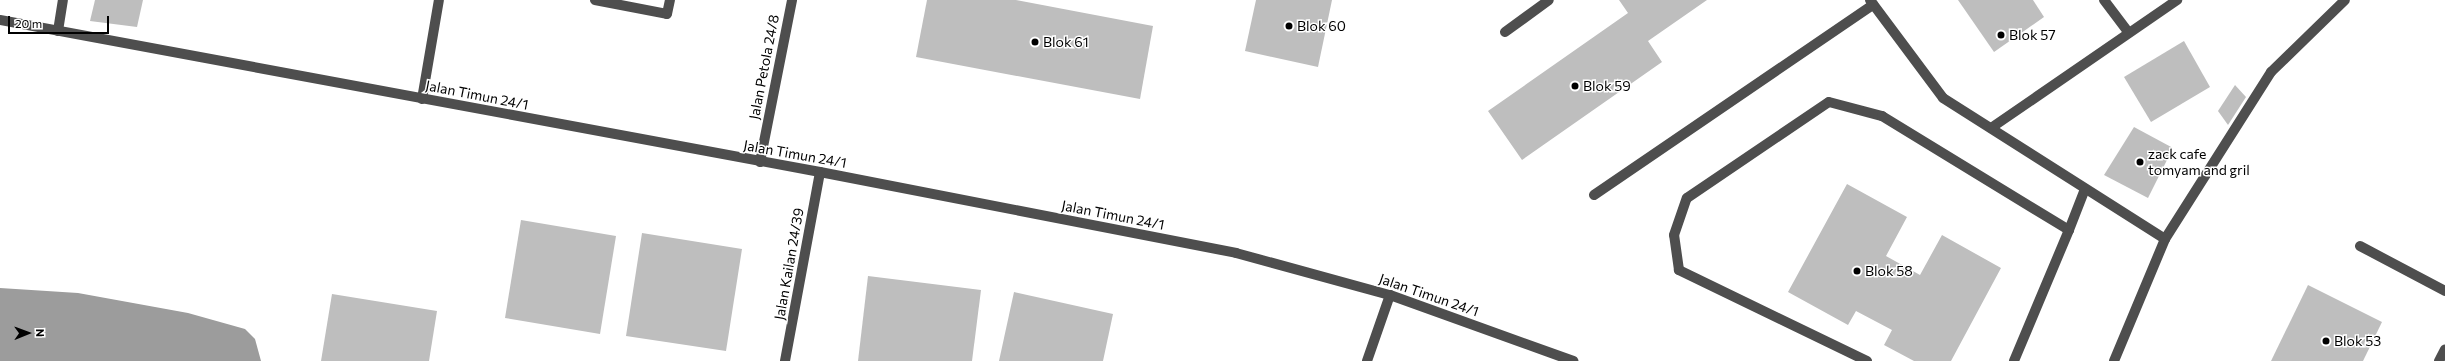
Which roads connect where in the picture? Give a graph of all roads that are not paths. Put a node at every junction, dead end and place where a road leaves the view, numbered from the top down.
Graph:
1 (64, 0) edge
2 (439, 0) edge
3 (595, 0) edge
4 (670, 0) edge
5 (792, 0) edge
6 (1549, 0) edge
7 (2104, 0) edge
8 (2177, 0) edge
9 (2345, 0) edge
10 (1872, 2) edge
11 (0, 20) edge
12 (58, 31) junction
13 (1504, 32) dead end
14 (2128, 34) junction
15 (422, 99) junction
16 (1991, 128) junction
17 (760, 162) junction
18 (820, 172) junction
19 (2085, 188) junction
20 (1594, 195) dead end
21 (2069, 230) junction
22 (2165, 240) junction
23 (2360, 246) dead end
24 (2445, 291) edge
25 (1390, 295) junction
26 (2445, 349) edge
27 (785, 361) edge
28 (1368, 361) edge
29 (1573, 361) edge
30 (1867, 361) edge
31 (2014, 361) edge
32 (2114, 361) edge
33 (2439, 361) edge

1 - 12 street
2 - 15 street
3 - 4 street
5 - 17 street, Jalan Petola 24/8
6 - 13 street
7 - 14 street
8 - 14 street
9 - 22 street
10 - 16 street
10 - 20 street
11 - 12 street, Jalan Timun 24/1
12 - 15 street, Jalan Timun 24/1
14 - 16 street
15 - 17 street, Jalan Timun 24/1
16 - 19 street
17 - 18 street, Jalan Timun 24/1
18 - 25 street, Jalan Timun 24/1
18 - 27 street, Jalan Kailan 24/39
19 - 21 street
19 - 22 street
21 - 30 street
21 - 31 street
22 - 32 street
23 - 24 street
25 - 28 street
25 - 29 street, Jalan Timun 24/1
26 - 33 street

